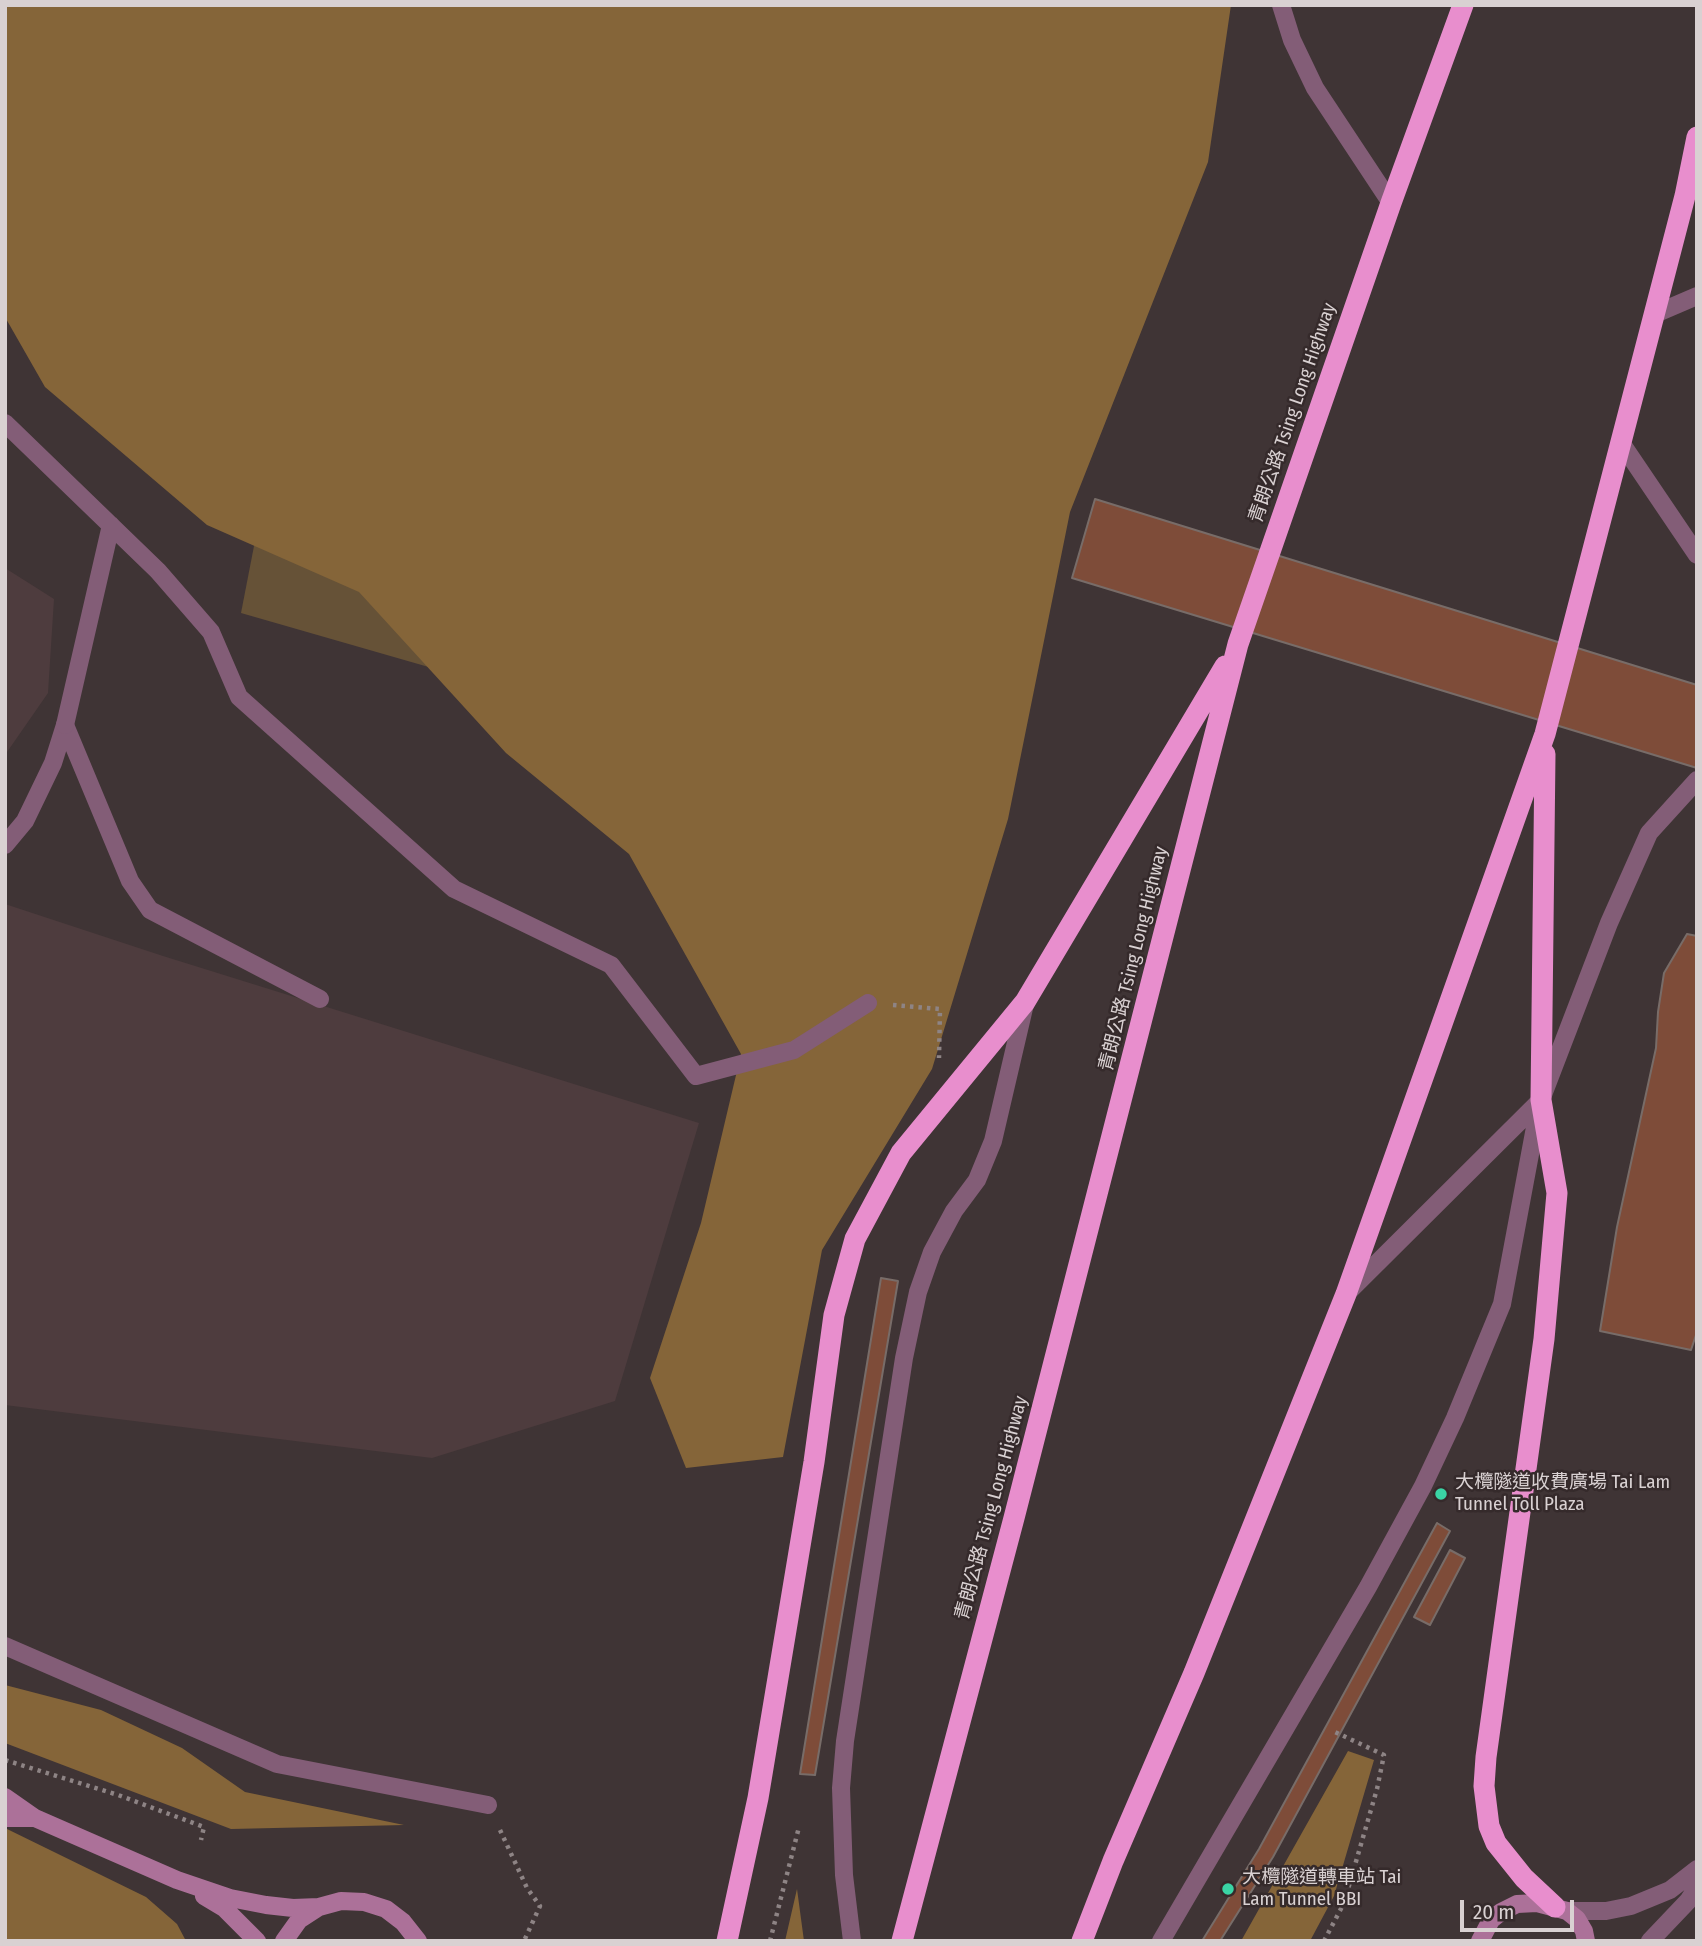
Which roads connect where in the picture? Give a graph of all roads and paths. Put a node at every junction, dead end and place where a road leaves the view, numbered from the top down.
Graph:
1 (1281, 5) edge
2 (1464, 5) edge
3 (1697, 137) edge
4 (1391, 203) junction
5 (1697, 296) edge
6 (1656, 314) junction
7 (5, 423) edge
8 (1622, 444) junction
9 (111, 525) junction
10 (1697, 555) edge
11 (1238, 644) junction
12 (65, 725) junction
13 (1545, 734) junction
14 (1697, 780) edge
15 (5, 845) edge
16 (320, 999) dead end
17 (1025, 1002) junction
18 (868, 1003) joint
19 (939, 1065) dead end
20 (1541, 1100) junction
21 (1346, 1294) junction
22 (5, 1646) edge
23 (1335, 1732) dead end
24 (5, 1760) edge
25 (5, 1797) edge
26 (488, 1805) dead end
27 (5, 1818) edge
28 (35, 1818) junction
29 (799, 1827) dead end
30 (201, 1840) dead end
31 (509, 1847) dead end
32 (1697, 1869) edge
33 (169, 1877) junction
34 (1697, 1887) edge
35 (319, 1907) junction
36 (1561, 1909) junction
37 (417, 1940) edge
38 (257, 1941) edge
39 (284, 1941) edge
40 (524, 1941) edge
41 (727, 1941) edge
42 (770, 1941) edge
43 (852, 1941) edge
44 (902, 1941) edge
45 (1082, 1941) edge
46 (1161, 1941) edge
47 (1324, 1941) edge
48 (1480, 1941) edge
49 (1586, 1941) edge
50 (1650, 1941) edge

1 - 4 street
2 - 4 highway, 青朗公路 Tsing Long Highway
3 - 6 highway
4 - 11 highway, 青朗公路 Tsing Long Highway
5 - 6 street
6 - 8 highway
7 - 9 street
8 - 10 street
8 - 13 highway
9 - 12 street
9 - 18 street
11 - 17 highway
11 - 44 highway, 青朗公路 Tsing Long Highway
12 - 15 street
12 - 16 street
13 - 20 highway
13 - 21 highway
14 - 20 street
17 - 41 highway
17 - 43 street
18 - 19 path
20 - 21 street
20 - 36 highway
20 - 46 street
21 - 45 highway
22 - 26 street
23 - 47 path
24 - 30 path
25 - 28 main road
27 - 28 main road
28 - 33 main road
29 - 42 path
31 - 40 path
32 - 36 street
33 - 35 main road
33 - 38 main road
34 - 50 street
35 - 37 main road
35 - 39 main road
36 - 48 main road
36 - 49 main road

